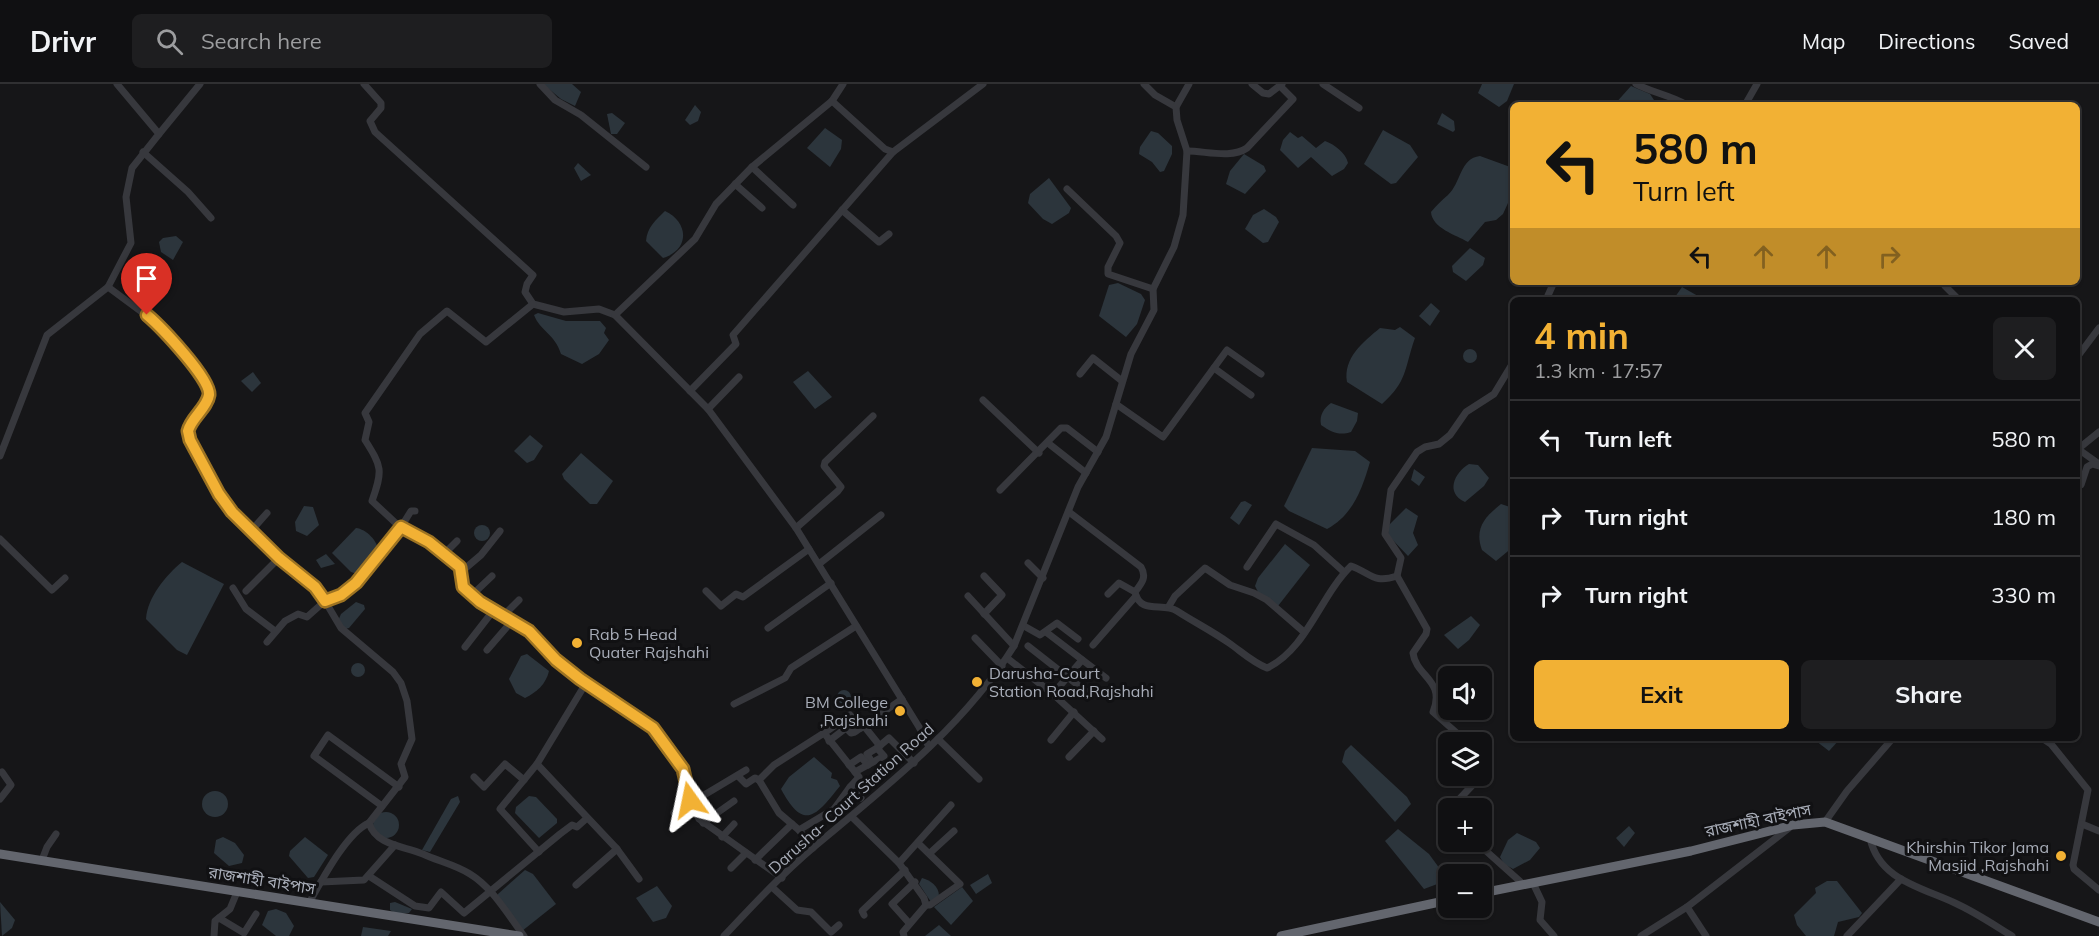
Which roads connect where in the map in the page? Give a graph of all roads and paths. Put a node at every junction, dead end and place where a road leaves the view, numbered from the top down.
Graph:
1 (117, 84) edge
2 (201, 84) edge
3 (364, 84) edge
4 (540, 84) edge
5 (843, 84) edge
6 (983, 84) edge
7 (1144, 84) edge
8 (1189, 84) edge
9 (1252, 84) edge
10 (1323, 84) edge
11 (1636, 84) edge
12 (1757, 84) edge
13 (1281, 85) edge
14 (832, 101) junction
15 (1682, 102) edge
16 (1747, 102) edge
17 (1176, 107) junction
18 (1359, 108) dead end
19 (159, 134) junction
20 (1187, 151) junction
21 (142, 152) junction
22 (893, 152) junction
23 (646, 167) dead end
24 (752, 167) junction
25 (735, 184) junction
26 (1067, 189) dead end
27 (793, 205) dead end
28 (762, 208) dead end
29 (842, 210) junction
30 (211, 218) dead end
31 (889, 234) dead end
32 (1946, 285) edge
33 (108, 287) junction
34 (1154, 289) junction
35 (1956, 297) edge
36 (533, 304) junction
37 (615, 315) junction
38 (2099, 328) edge
39 (2080, 353) edge
40 (1214, 368) junction
41 (1510, 368) edge
42 (1080, 374) dead end
43 (1261, 374) dead end
44 (739, 378) dead end
45 (1122, 381) junction
46 (690, 391) junction
47 (1251, 395) dead end
48 (983, 400) dead end
49 (1116, 404) junction
50 (708, 409) junction
51 (873, 416) dead end
52 (2099, 432) edge
53 (1048, 442) junction
54 (2080, 447) edge
55 (2080, 451) edge
56 (1098, 452) junction
57 (1039, 453) junction
58 (0, 456) edge
59 (2099, 465) edge
60 (1086, 473) junction
61 (2080, 485) edge
62 (1000, 490) dead end
63 (415, 511) dead end
64 (1070, 512) junction
65 (267, 513) dead end
66 (880, 515) dead end
67 (401, 527) junction
68 (796, 528) junction
69 (251, 531) junction
70 (500, 531) dead end
71 (0, 539) edge
72 (457, 541) dead end
73 (809, 549) junction
74 (444, 554) junction
75 (279, 558) junction
76 (1028, 563) dead end
77 (819, 564) junction
78 (1247, 567) dead end
79 (461, 572) junction
80 (1344, 572) junction
81 (492, 576) dead end
82 (984, 576) dead end
83 (1397, 576) junction
84 (65, 578) dead end
85 (1043, 578) junction
86 (831, 583) junction
87 (233, 588) dead end
88 (246, 591) dead end
89 (706, 591) dead end
90 (1108, 594) dead end
91 (1136, 594) junction
92 (472, 595) junction
93 (968, 596) dead end
94 (519, 600) dead end
95 (325, 601) junction
96 (1169, 606) junction
97 (493, 611) junction
98 (984, 614) junction
99 (502, 617) junction
100 (512, 621) junction
101 (856, 626) junction
102 (1024, 626) junction
103 (768, 628) dead end
104 (275, 631) junction
105 (1046, 632) junction
106 (1304, 632) junction
107 (975, 638) dead end
108 (1078, 639) dead end
109 (267, 642) dead end
110 (1093, 645) dead end
111 (1014, 646) junction
112 (1028, 646) dead end
113 (465, 647) dead end
114 (487, 650) dead end
115 (1007, 658) junction
116 (1082, 660) junction
117 (1002, 666) junction
118 (1068, 677) junction
119 (1106, 678) dead end
120 (586, 683) junction
121 (1088, 693) dead end
122 (1053, 694) junction
123 (902, 699) junction
124 (734, 704) dead end
125 (1074, 712) junction
126 (862, 727) junction
127 (1094, 731) junction
128 (1456, 732) edge
129 (824, 733) junction
130 (938, 739) junction
131 (1102, 739) dead end
132 (1051, 740) dead end
133 (829, 741) junction
134 (1890, 741) edge
135 (2045, 741) edge
136 (878, 747) junction
137 (929, 747) junction
138 (1069, 757) dead end
139 (914, 763) junction
140 (537, 764) junction
141 (870, 764) junction
142 (849, 765) junction
143 (746, 770) dead end
144 (2, 772) dead end
145 (855, 772) junction
146 (738, 776) junction
147 (474, 777) dead end
148 (979, 779) dead end
149 (524, 780) junction
150 (759, 780) junction
151 (1472, 786) edge
152 (399, 787) junction
153 (850, 787) junction
154 (861, 798) dead end
155 (1462, 798) edge
156 (0, 799) edge
157 (734, 801) dead end
158 (691, 803) junction
159 (382, 806) junction
160 (951, 806) dead end
161 (852, 817) junction
162 (586, 819) junction
163 (678, 819) dead end
164 (926, 820) dead end
165 (1825, 822) junction
166 (369, 823) junction
167 (703, 823) junction
168 (734, 824) dead end
169 (792, 824) junction
170 (2082, 824) junction
171 (1793, 825) junction
172 (933, 827) junction
173 (799, 830) junction
174 (954, 831) dead end
175 (2099, 831) edge
176 (56, 834) dead end
177 (722, 837) junction
178 (1870, 838) junction
179 (919, 844) junction
180 (395, 845) junction
181 (813, 848) junction
182 (617, 849) junction
183 (539, 852) junction
184 (1488, 852) edge
185 (746, 853) junction
186 (930, 853) junction
187 (0, 854) edge
188 (42, 860) junction
189 (755, 860) junction
190 (899, 863) junction
191 (731, 868) dead end
192 (905, 870) junction
193 (369, 876) junction
194 (782, 878) junction
195 (639, 879) dead end
196 (1901, 879) junction
197 (321, 882) junction
198 (915, 882) dead end
199 (1528, 884) junction
200 (576, 885) dead end
201 (773, 888) junction
202 (2099, 890) edge
203 (1492, 891) edge
204 (237, 892) junction
205 (491, 893) junction
206 (880, 893) junction
207 (1438, 902) edge
208 (309, 903) junction
209 (892, 904) junction
210 (926, 904) junction
211 (1687, 907) junction
212 (256, 914) dead end
213 (864, 915) dead end
214 (219, 918) junction
215 (2099, 922) edge
216 (909, 923) junction
217 (839, 925) dead end
218 (512, 935) edge
219 (214, 936) edge
220 (524, 936) edge
221 (724, 936) edge
222 (904, 936) edge
223 (1281, 936) edge
224 (1554, 936) edge
225 (1641, 936) edge
226 (1706, 936) edge
227 (1847, 936) edge
228 (2012, 936) edge

1 - 19 street
2 - 19 street
3 - 36 street
4 - 23 street
5 - 14 street
6 - 22 street
7 - 17 street
8 - 17 street
9 - 13 street
10 - 18 street
11 - 15 street
12 - 16 street
13 - 20 street
14 - 22 street
14 - 24 street
17 - 20 street, Darusha- Court Station Road
19 - 21 street
20 - 34 street, Darusha- Court Station Road
21 - 30 street
21 - 33 street
22 - 29 street
24 - 25 street
24 - 27 street
25 - 28 street
25 - 37 street
26 - 34 street
29 - 31 street
29 - 46 street
32 - 35 street
33 - 58 street
33 - 69 street
34 - 45 street, Darusha- Court Station Road
36 - 37 street
36 - 67 street
37 - 46 street
38 - 39 street
40 - 43 street
40 - 47 street
40 - 49 street
41 - 83 street
42 - 45 street
44 - 50 street
45 - 49 street, Darusha- Court Station Road
46 - 50 street
48 - 57 street
49 - 56 street, Darusha- Court Station Road
50 - 68 street
51 - 68 street
52 - 54 street
53 - 56 street
53 - 57 street
53 - 60 street
55 - 59 street
56 - 60 street, Darusha- Court Station Road
57 - 62 street
59 - 61 street
60 - 64 street, Darusha- Court Station Road
63 - 67 street
64 - 85 street, Darusha- Court Station Road
64 - 91 street
65 - 69 street
66 - 77 street
67 - 74 street
67 - 95 street
68 - 73 street
69 - 75 street
70 - 79 street
71 - 84 street
72 - 74 street
73 - 77 street
73 - 89 street
74 - 79 street
75 - 88 street
75 - 95 street
76 - 85 street
77 - 86 street
78 - 80 street
79 - 92 street
80 - 83 street
80 - 106 street
81 - 92 street
82 - 98 street
83 - 128 street
85 - 102 street, Darusha- Court Station Road
86 - 101 street
86 - 103 street
87 - 104 street
90 - 91 street
91 - 96 street
91 - 110 street
92 - 97 street
93 - 98 street
94 - 99 street
95 - 104 street
95 - 152 street
96 - 106 street
96 - 106 street
97 - 99 street
97 - 113 street
98 - 111 street
99 - 100 street
100 - 114 street
100 - 120 street
101 - 123 street
101 - 124 street
102 - 105 street
102 - 111 street, Darusha- Court Station Road
104 - 109 street
105 - 108 street
105 - 116 street
107 - 117 street
111 - 115 street, Darusha- Court Station Road
112 - 118 street
115 - 117 street, Darusha- Court Station Road
115 - 122 street
116 - 118 street
116 - 119 street
117 - 130 street, Darusha- Court Station Road
118 - 121 street
118 - 122 street
120 - 140 street
120 - 158 street
122 - 125 street
123 - 126 street
123 - 137 street
125 - 127 street
125 - 132 street
126 - 129 street
126 - 133 street
126 - 136 street
127 - 131 street
127 - 138 street
129 - 133 street
129 - 150 street
130 - 137 street, Darusha- Court Station Road
130 - 148 street
133 - 142 street
134 - 165 street
135 - 170 street
136 - 139 street
136 - 141 street
137 - 139 street, Darusha- Court Station Road
139 - 161 street, Darusha- Court Station Road
140 - 149 street
140 - 162 street
141 - 142 street
141 - 145 street
142 - 145 street
143 - 146 street
144 - 156 street
145 - 153 street
146 - 150 street
146 - 158 street
147 - 149 street
149 - 183 street
150 - 169 street
151 - 155 street
152 - 159 street
152 - 159 street
153 - 154 street
153 - 173 street
157 - 167 street
158 - 163 street
158 - 167 street
159 - 166 street
160 - 172 street
161 - 181 street, Darusha- Court Station Road
161 - 190 street
162 - 182 street
162 - 183 street
164 - 172 street
165 - 171 highway, রাজশাহী বাইপাস
165 - 178 highway, রাজশাহী বাইপাস
166 - 180 street
166 - 197 street
167 - 177 street
168 - 177 street
169 - 173 street
169 - 189 street
170 - 175 street
170 - 202 street
171 - 199 highway, রাজশাহী বাইপাস
171 - 211 street
172 - 179 street
173 - 181 street
174 - 186 street
176 - 188 street
177 - 185 street
178 - 196 street
178 - 215 highway, রাজশাহী বাইপাস
179 - 186 street
179 - 190 street
180 - 193 street
180 - 205 street
181 - 194 street, Darusha- Court Station Road
182 - 195 street
182 - 200 street
183 - 205 street
184 - 199 street
185 - 189 street
185 - 191 street
186 - 210 street
187 - 188 highway, রাজশাহী বাইপাস
188 - 204 highway, রাজশাহী বাইপাস
189 - 194 street
190 - 192 street
192 - 206 street
192 - 210 street
193 - 197 street
193 - 205 street
194 - 201 street, Darusha- Court Station Road
196 - 227 street
196 - 228 street
197 - 208 street
198 - 209 street
199 - 203 highway, রাজশাহী বাইপাস
199 - 224 street
201 - 217 street
201 - 221 street, Darusha- Court Station Road
204 - 208 highway, রাজশাহী বাইপাস
204 - 214 street
205 - 220 street
206 - 209 street
206 - 213 street
207 - 223 highway
208 - 218 highway, রাজশাহী বাইপাস
209 - 216 street
210 - 216 street
211 - 225 street
211 - 226 street
212 - 214 street
214 - 219 street
216 - 222 street

